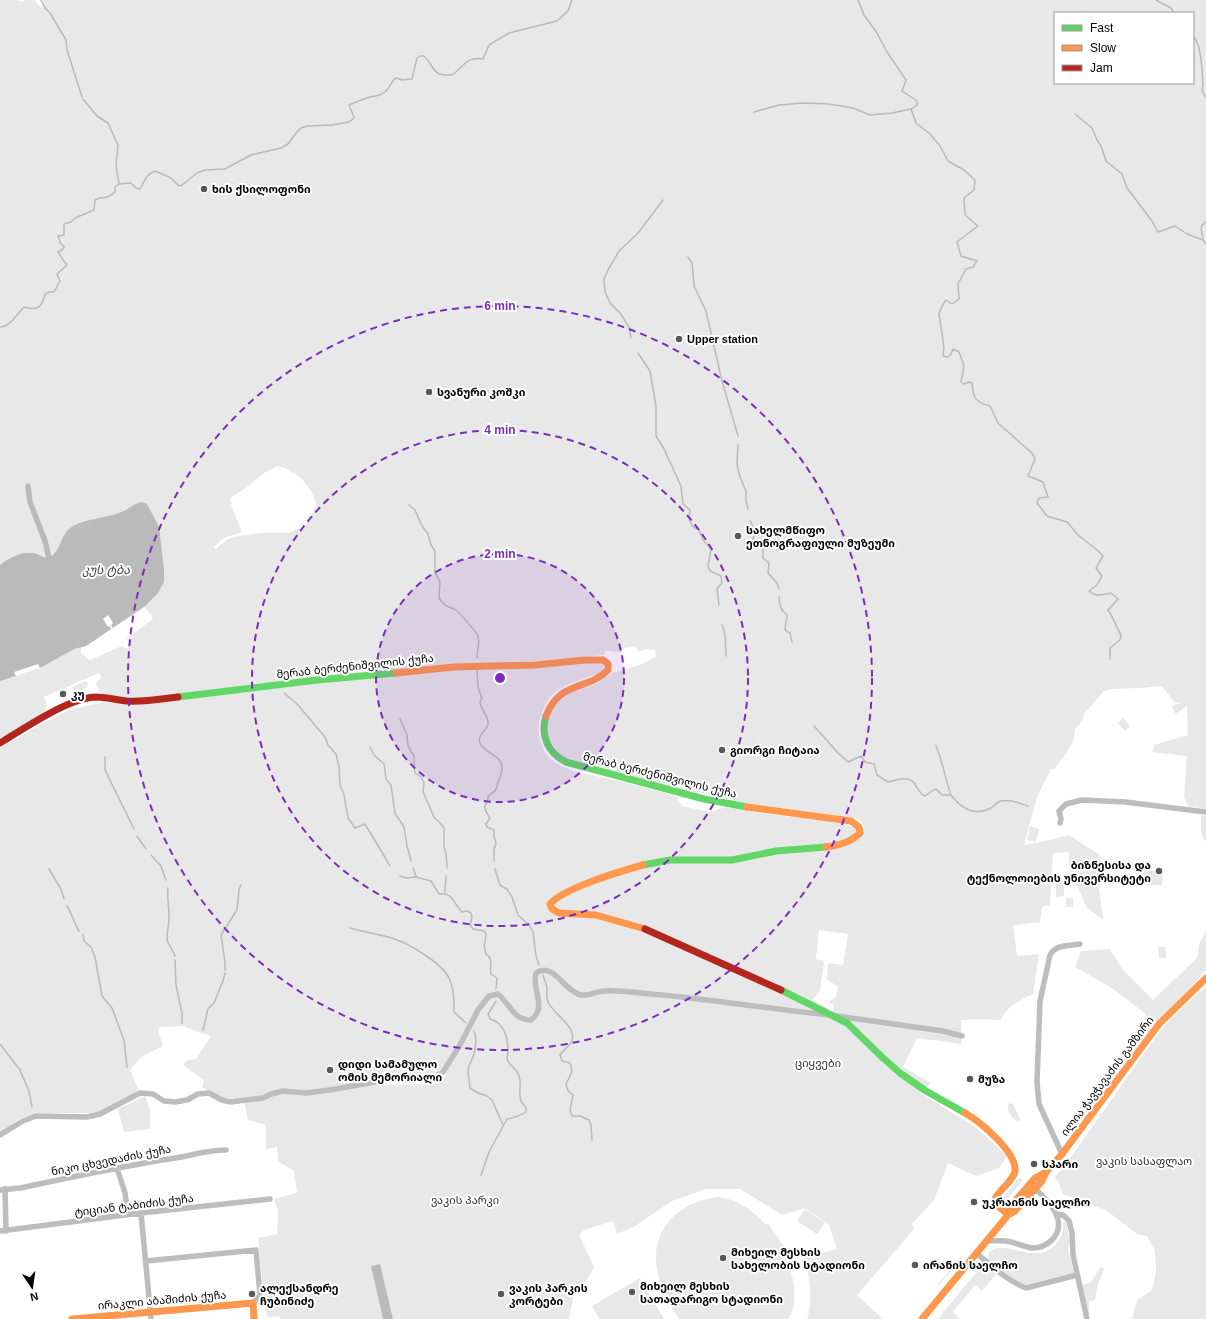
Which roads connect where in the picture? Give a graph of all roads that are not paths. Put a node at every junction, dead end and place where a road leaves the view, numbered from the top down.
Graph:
1 (0, 743) edge
2 (1206, 812) edge
3 (1060, 824) dead end
4 (1080, 944) dead end
5 (1206, 978) edge
6 (834, 1016) junction
7 (962, 1036) dead end
8 (0, 1135) edge
9 (226, 1150) dead end
10 (1062, 1154) junction
11 (118, 1168) junction
12 (1032, 1187) junction
13 (3, 1190) edge
14 (270, 1199) dead end
15 (141, 1213) junction
16 (1057, 1214) junction
17 (128, 1215) junction
18 (1008, 1215) junction
19 (3, 1231) edge
20 (986, 1241) junction
21 (976, 1253) junction
22 (146, 1261) junction
23 (1077, 1275) junction
24 (253, 1303) junction
25 (151, 1316) edge
26 (72, 1319) edge
27 (254, 1319) edge
28 (922, 1319) edge
29 (1087, 1319) edge

1 - 6 street, მერაბ ბერძენიშვილის ქუჩა
2 - 3 street
4 - 10 street
5 - 10 street, ილია ჭავჭავაძის გამზირი
6 - 7 street
6 - 8 street
6 - 18 street, მერაბ ბერძენიშვილის ქუჩა
9 - 11 street, ნიკო ცხვედაძის ქუჩა
10 - 12 street, ილია ჭავჭავაძის გამზირი
11 - 13 street, ნიკო ცხვედაძის ქუჩა
11 - 17 street
12 - 16 street
12 - 18 street, ილია ჭავჭავაძის გამზირი
13 - 19 street
14 - 15 street, ტიციან ტაბიძის ქუჩა
15 - 17 street, ტიციან ტაბიძის ქუჩა
15 - 22 street
16 - 20 street
16 - 23 street
17 - 19 street, ტიციან ტაბიძის ქუჩა
18 - 20 street, ილია ჭავჭავაძის გამზირი
20 - 21 street, ილია ჭავჭავაძის გამზირი
21 - 23 street
21 - 28 street, ილია ჭავჭავაძის გამზირი
22 - 24 street
22 - 25 street
23 - 29 street
24 - 25 street, ირაკლი აბაშიძის ქუჩა
24 - 27 street
25 - 26 street, ირაკლი აბაშიძის ქუჩა

